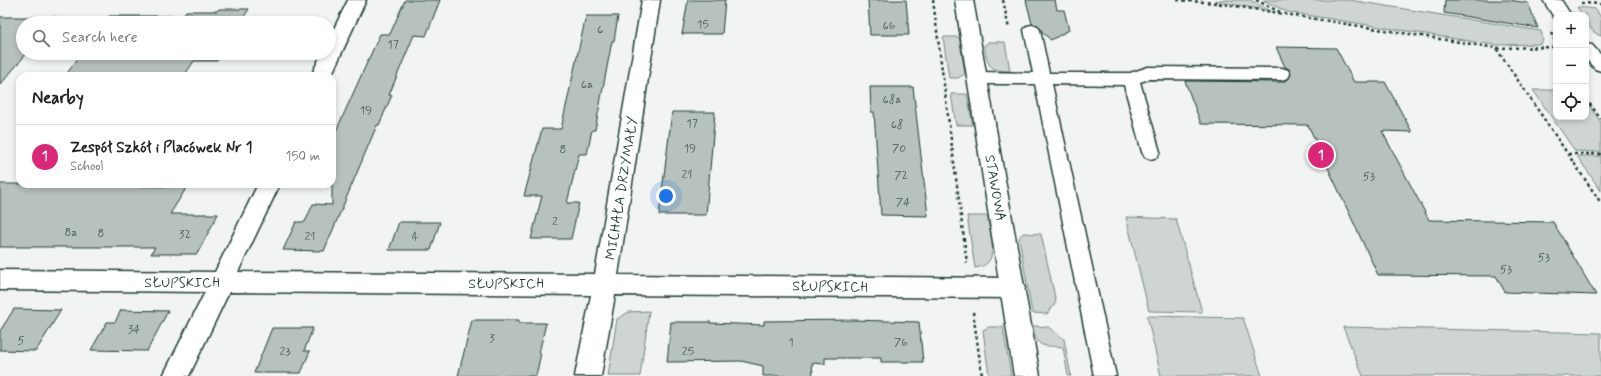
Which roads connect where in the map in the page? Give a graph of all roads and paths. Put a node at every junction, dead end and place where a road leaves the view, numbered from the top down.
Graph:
1 (357, 0) edge
2 (651, 0) edge
3 (933, 0) edge
4 (964, 0) edge
5 (1177, 0) edge
6 (1256, 0) edge
7 (1552, 0) edge
8 (1216, 2) edge
9 (1560, 12) edge
10 (1284, 14) junction
11 (1032, 30) dead end
12 (336, 44) edge
13 (1553, 47) edge
14 (1496, 48) junction
15 (1589, 52) edge
16 (329, 60) edge
17 (1601, 65) edge
18 (323, 72) edge
19 (1282, 74) dead end
20 (978, 78) junction
21 (1042, 78) junction
22 (1131, 80) junction
23 (1589, 102) edge
24 (1601, 118) edge
25 (1151, 152) dead end
26 (1568, 154) junction
27 (1601, 154) edge
28 (267, 188) edge
29 (1601, 203) edge
30 (0, 280) edge
31 (222, 282) junction
32 (605, 284) junction
33 (970, 288) junction
34 (1013, 288) junction
35 (176, 376) edge
36 (588, 376) edge
37 (982, 376) edge
38 (1027, 376) edge
39 (1105, 376) edge

1 - 12 street
2 - 32 street, MICHAŁA DRZYMAŁY
3 - 33 path
4 - 20 street, STAWOWA
5 - 8 path
6 - 10 path
7 - 9 street
8 - 10 path
10 - 14 path
11 - 21 lane
13 - 14 path
14 - 26 path
15 - 17 lane
16 - 18 street
19 - 22 lane
20 - 21 lane
20 - 34 street, STAWOWA
21 - 22 lane
21 - 39 lane
22 - 25 lane
23 - 24 path
26 - 27 path
26 - 29 path
28 - 31 street
30 - 31 street, SŁUPSKICH
31 - 32 street, SŁUPSKICH
31 - 35 street
32 - 33 street, SŁUPSKICH
32 - 36 street, MICHAŁA DRZYMAŁY
33 - 34 street, SŁUPSKICH
33 - 37 path
34 - 38 street, STAWOWA

